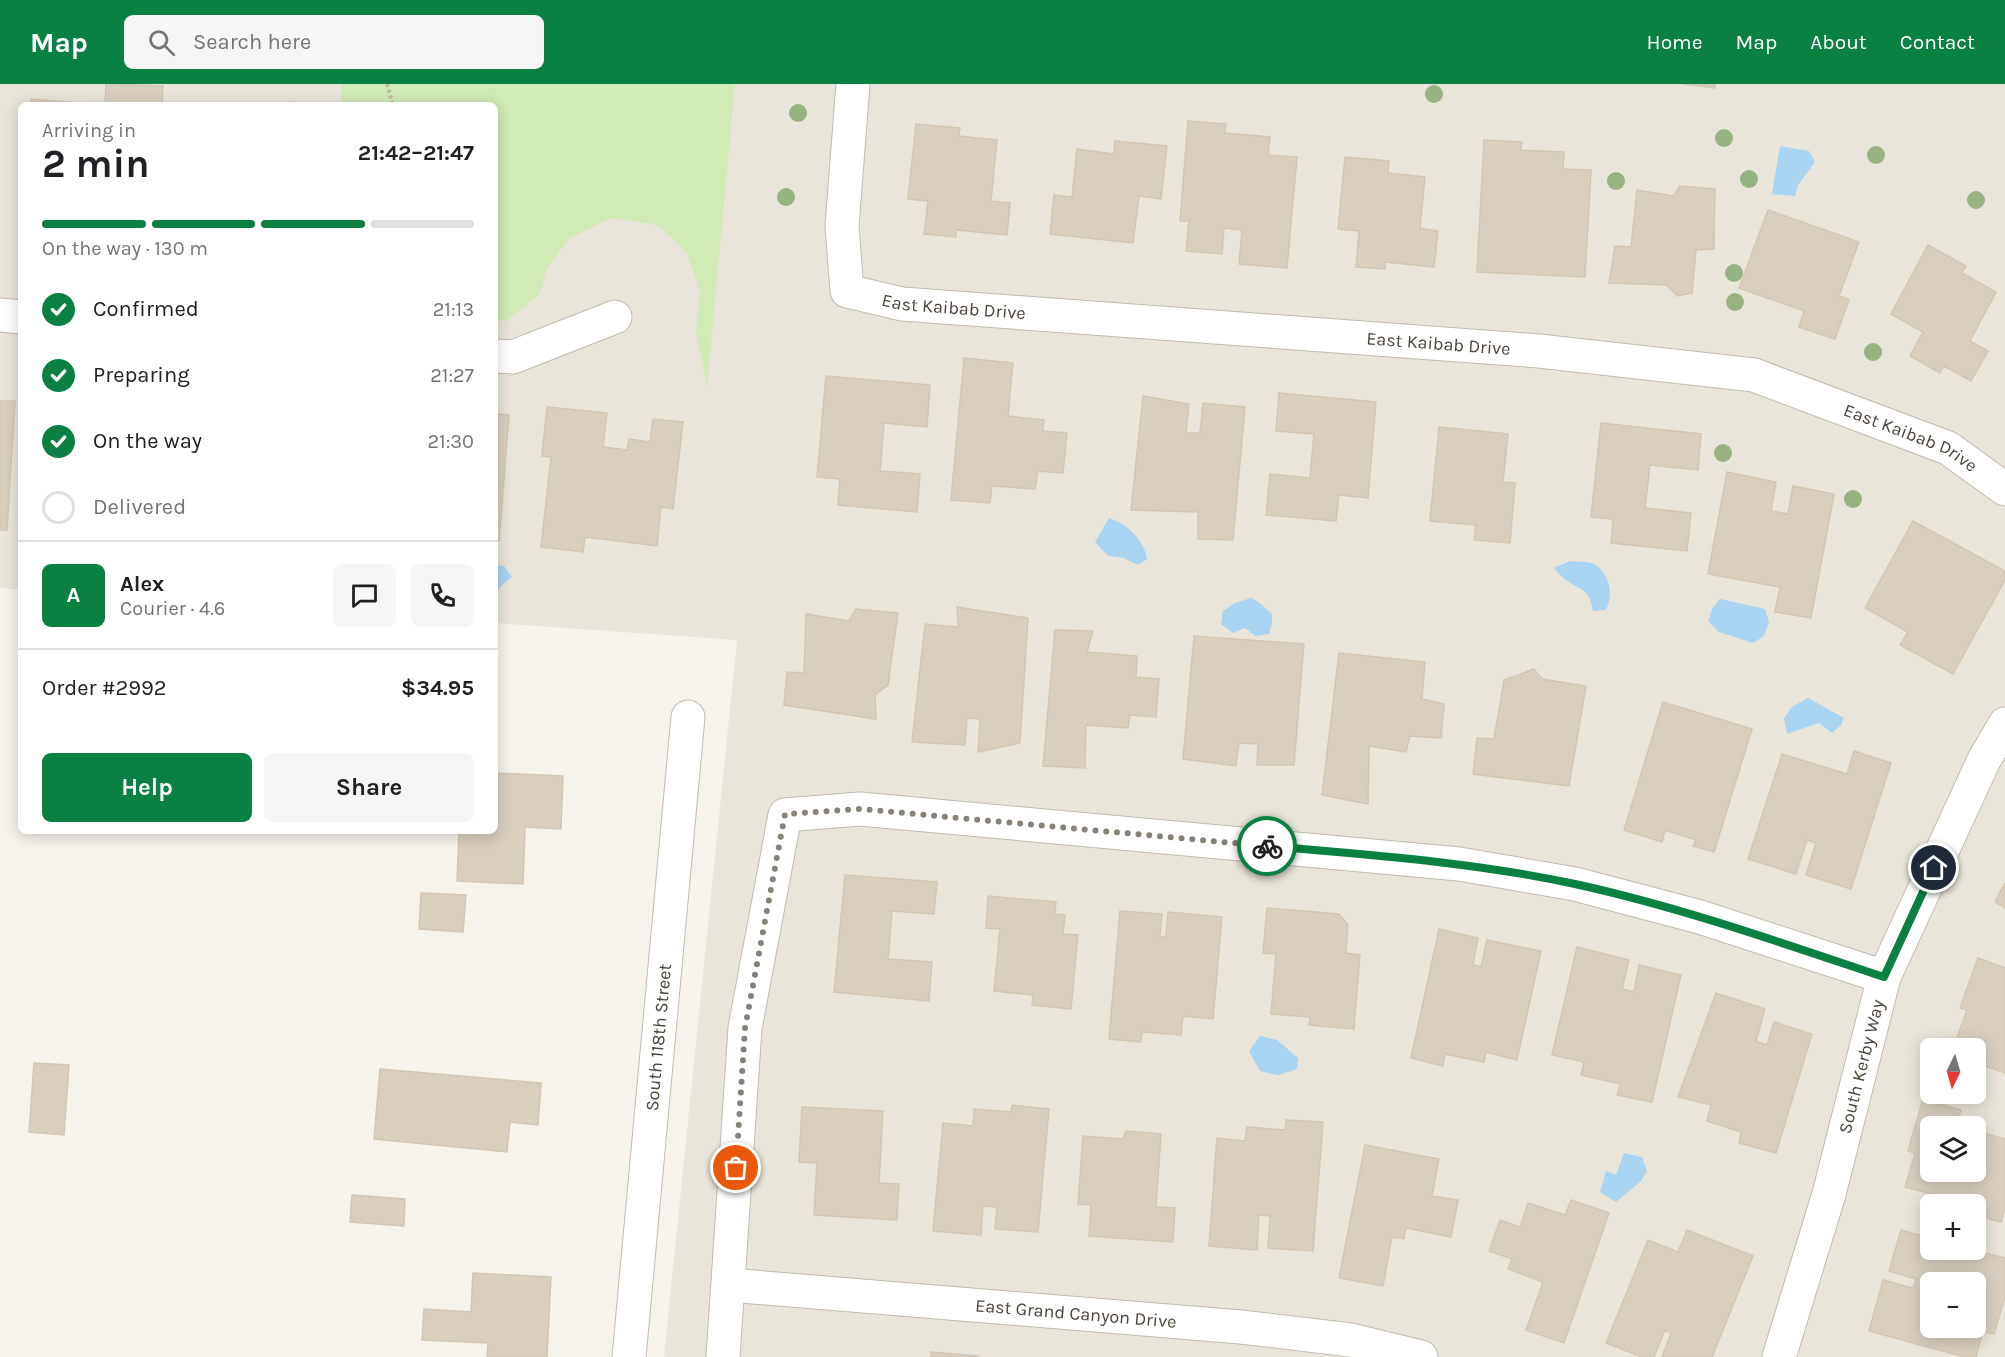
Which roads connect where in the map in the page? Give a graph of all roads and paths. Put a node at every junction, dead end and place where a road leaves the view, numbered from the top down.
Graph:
1 (387, 84) edge
2 (853, 84) edge
3 (392, 102) edge
4 (0, 315) edge
5 (18, 317) edge
6 (615, 317) dead end
7 (498, 356) edge
8 (2005, 489) edge
9 (688, 717) dead end
10 (2005, 724) edge
11 (1884, 977) junction
12 (729, 1285) junction
13 (629, 1357) edge
14 (723, 1357) edge
15 (1421, 1357) edge
16 (1779, 1357) edge

1 - 3 path
2 - 8 street, East Kaibab Drive
4 - 5 street
6 - 7 street
9 - 13 street, South 118th Street
10 - 11 street, South Kerby Way
11 - 12 street
11 - 16 street, South Kerby Way
12 - 14 street
12 - 15 street, East Grand Canyon Drive

